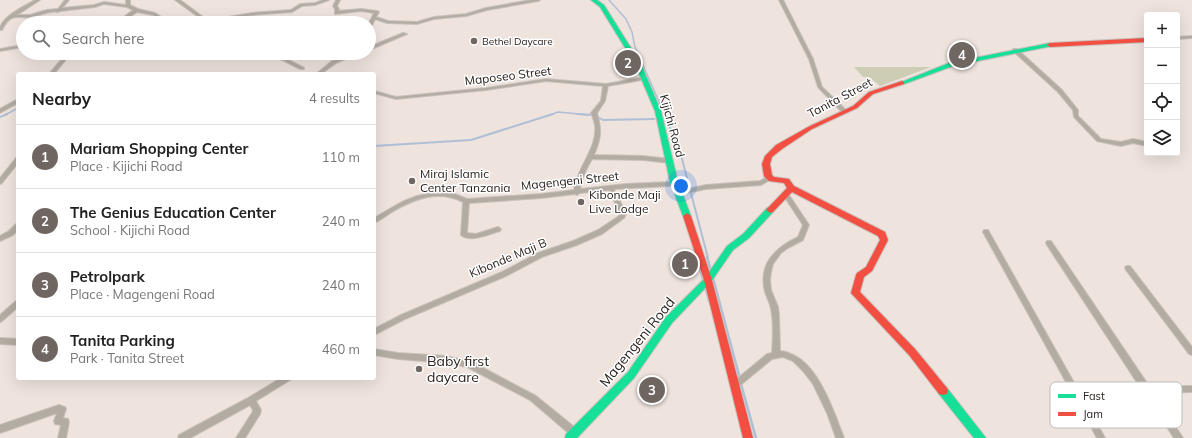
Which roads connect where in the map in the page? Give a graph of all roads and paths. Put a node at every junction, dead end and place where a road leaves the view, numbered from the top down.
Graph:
1 (38, 0) edge
2 (67, 0) edge
3 (128, 0) edge
4 (177, 0) edge
5 (327, 0) edge
6 (338, 0) edge
7 (538, 0) edge
8 (594, 0) edge
9 (781, 0) edge
10 (128, 6) junction
11 (135, 10) junction
12 (58, 11) junction
13 (13, 16) junction
14 (127, 16) edge
15 (157, 16) edge
16 (199, 16) edge
17 (239, 16) edge
18 (376, 18) joint
19 (0, 29) edge
20 (405, 34) dead end
21 (1192, 37) edge
22 (1180, 38) edge
23 (1144, 40) edge
24 (376, 46) edge
25 (16, 47) edge
26 (0, 50) edge
27 (1015, 50) junction
28 (62, 60) edge
29 (285, 60) edge
30 (339, 60) edge
31 (302, 68) dead end
32 (53, 72) edge
33 (321, 72) edge
34 (645, 78) junction
35 (606, 85) junction
36 (376, 93) edge
37 (16, 102) edge
38 (844, 110) junction
39 (0, 111) edge
40 (1144, 143) edge
41 (591, 157) junction
42 (670, 161) junction
43 (16, 162) edge
44 (768, 176) junction
45 (0, 182) edge
46 (674, 182) junction
47 (612, 188) junction
48 (788, 190) junction
49 (577, 193) junction
50 (678, 193) junction
51 (466, 201) junction
52 (376, 220) edge
53 (16, 228) edge
54 (498, 230) dead end
55 (986, 232) dead end
56 (0, 239) edge
57 (1049, 243) dead end
58 (1128, 268) dead end
59 (708, 280) junction
60 (16, 305) edge
61 (0, 319) edge
62 (376, 331) edge
63 (0, 341) edge
64 (16, 342) edge
65 (376, 352) edge
66 (1192, 352) edge
67 (776, 354) junction
68 (284, 380) edge
69 (1069, 382) edge
70 (1141, 382) edge
71 (735, 385) junction
72 (1192, 389) edge
73 (1182, 390) edge
74 (252, 400) junction
75 (1095, 428) edge
76 (1172, 428) edge
77 (0, 429) edge
78 (573, 436) edge
79 (62, 438) edge
80 (182, 438) edge
81 (240, 438) edge
82 (748, 438) edge
83 (840, 438) edge
84 (981, 438) edge
85 (1101, 438) edge
86 (1179, 438) edge

1 - 13 street
2 - 12 street
3 - 10 street
4 - 16 street
5 - 17 street
6 - 18 street
7 - 18 street
8 - 34 street, Kijichi Road
9 - 38 street
10 - 11 street
10 - 12 street
11 - 14 street
11 - 15 street
12 - 13 street
13 - 19 street
20 - 24 street
21 - 22 street
23 - 27 street, Tanita Street
25 - 26 street
27 - 38 street, Tanita Street
27 - 40 street
28 - 32 street
29 - 31 street
30 - 33 street
34 - 35 street, Maposeo Street
34 - 42 street, Kijichi Road
35 - 36 street, Maposeo Street
35 - 41 street
37 - 39 street
38 - 44 street, Tanita Street
41 - 42 street
41 - 49 street
42 - 46 street, Kijichi Road
43 - 45 street
44 - 48 street
44 - 50 street
46 - 47 street, Magengeni Street
46 - 50 street, Kijichi Road
47 - 49 street, Magengeni Street
47 - 62 street, Kibonde Maji B
48 - 59 street
48 - 67 street
48 - 84 street
49 - 51 street, Magengeni Street
50 - 59 street, Kijichi Road
51 - 52 street
51 - 54 street
53 - 56 street
55 - 69 street
57 - 70 street
58 - 66 street
59 - 71 street, Kijichi Road
59 - 78 street, Magengeni Road
60 - 61 street
63 - 64 street
65 - 78 street
67 - 71 street
67 - 83 street
68 - 74 street
71 - 82 street, Kijichi Road
72 - 73 street
74 - 80 street
74 - 81 street
75 - 85 street
76 - 86 street
77 - 79 street

